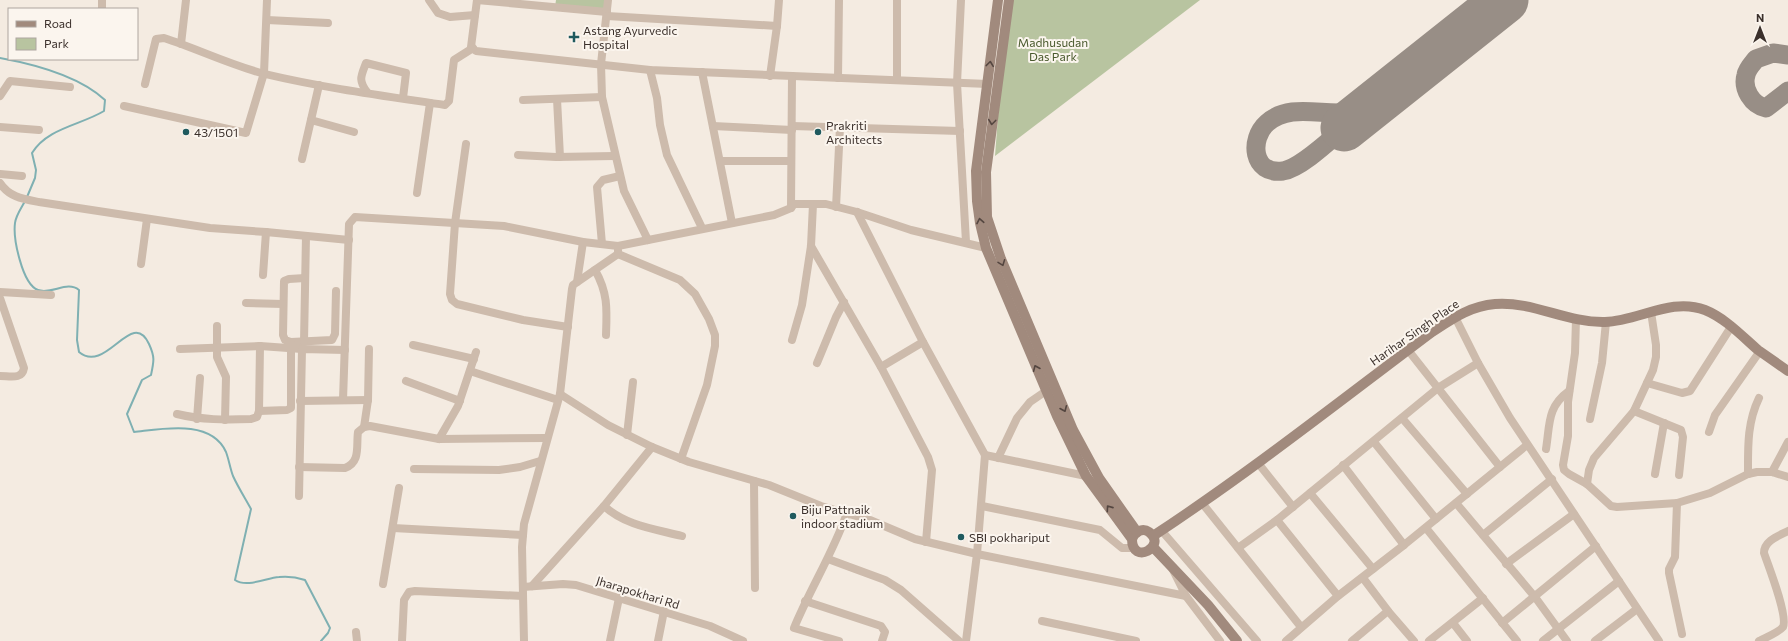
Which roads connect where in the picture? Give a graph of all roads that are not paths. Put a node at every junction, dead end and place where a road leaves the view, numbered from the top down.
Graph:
1 (186, 0) edge
2 (267, 0) edge
3 (429, 0) edge
4 (477, 0) edge
5 (608, 0) edge
6 (778, 0) edge
7 (839, 0) edge
8 (897, 0) edge
9 (961, 0) edge
10 (998, 0) edge
11 (1009, 0) edge
12 (555, 4) edge
13 (607, 14) junction
14 (475, 16) junction
15 (267, 20) junction
16 (328, 23) dead end
17 (777, 26) junction
18 (181, 44) junction
19 (473, 48) junction
20 (601, 64) junction
21 (650, 70) junction
22 (702, 72) junction
23 (264, 73) junction
24 (770, 76) junction
25 (792, 76) junction
26 (838, 78) junction
27 (897, 79) junction
28 (957, 83) junction
29 (145, 84) dead end
30 (988, 84) junction
31 (319, 85) junction
32 (70, 87) dead end
33 (367, 92) junction
34 (0, 96) edge
35 (602, 97) junction
36 (403, 98) junction
37 (557, 99) junction
38 (523, 100) dead end
39 (430, 103) junction
40 (124, 106) dead end
41 (311, 120) junction
42 (713, 126) junction
43 (0, 127) edge
44 (840, 127) junction
45 (792, 128) junction
46 (39, 130) dead end
47 (960, 131) junction
48 (354, 132) dead end
49 (466, 144) dead end
50 (518, 156) dead end
51 (614, 156) junction
52 (560, 157) junction
53 (302, 159) dead end
54 (720, 161) junction
55 (791, 161) junction
56 (0, 174) edge
57 (22, 176) dead end
58 (620, 176) junction
59 (0, 183) edge
60 (417, 193) dead end
61 (813, 204) junction
62 (836, 207) junction
63 (791, 208) junction
64 (857, 212) junction
65 (147, 219) junction
66 (732, 222) junction
67 (455, 223) junction
68 (702, 228) junction
69 (266, 232) junction
70 (306, 236) junction
71 (349, 240) junction
72 (648, 240) junction
73 (583, 242) junction
74 (966, 242) junction
75 (602, 244) junction
76 (811, 246) junction
77 (986, 248) junction
78 (618, 250) junction
79 (140, 264) dead end
80 (595, 270) junction
81 (263, 275) dead end
82 (305, 278) junction
83 (577, 282) junction
84 (336, 291) dead end
85 (0, 292) edge
86 (51, 295) dead end
87 (0, 298) edge
88 (844, 302) junction
89 (246, 303) dead end
90 (283, 304) junction
91 (1651, 312) junction
92 (3, 317) edge
93 (1455, 317) junction
94 (1576, 319) junction
95 (1606, 322) junction
96 (217, 326) dead end
97 (568, 327) junction
98 (1731, 327) junction
99 (606, 335) dead end
100 (792, 340) dead end
101 (923, 342) junction
102 (292, 345) junction
103 (303, 345) junction
104 (260, 346) junction
105 (413, 346) dead end
106 (180, 348) dead end
107 (216, 349) junction
108 (345, 350) junction
109 (369, 350) dead end
110 (1408, 350) junction
111 (1760, 352) junction
112 (817, 363) dead end
113 (1478, 363) junction
114 (881, 366) junction
115 (470, 371) junction
116 (1788, 371) edge
117 (0, 376) edge
118 (200, 378) dead end
119 (406, 381) dead end
120 (633, 382) dead end
121 (1647, 383) junction
122 (1438, 388) junction
123 (1046, 391) junction
124 (1569, 391) junction
125 (559, 397) junction
126 (1759, 398) dead end
127 (343, 400) junction
128 (368, 400) junction
129 (300, 401) junction
130 (460, 401) junction
131 (259, 411) junction
132 (1634, 412) junction
133 (177, 414) dead end
134 (1402, 418) junction
135 (197, 419) junction
136 (1590, 419) dead end
137 (225, 420) junction
138 (1664, 423) junction
139 (364, 427) junction
140 (1709, 432) dead end
141 (627, 435) junction
142 (547, 438) junction
143 (439, 439) junction
144 (1374, 442) junction
145 (1788, 442) edge
146 (1527, 445) junction
147 (652, 447) junction
148 (1546, 449) dead end
149 (985, 455) junction
150 (998, 458) junction
151 (681, 459) junction
152 (540, 461) junction
153 (1258, 463) junction
154 (1343, 465) junction
155 (300, 467) junction
156 (1500, 467) junction
157 (414, 469) dead end
158 (1772, 472) junction
159 (1655, 474) dead end
160 (1748, 474) junction
161 (1680, 475) dead end
162 (1086, 476) junction
163 (1788, 477) edge
164 (1552, 479) junction
165 (754, 481) junction
166 (1587, 484) junction
167 (399, 488) dead end
168 (1310, 493) junction
169 (1467, 494) junction
170 (299, 496) dead end
171 (1202, 503) junction
172 (1456, 503) junction
173 (1677, 503) junction
174 (604, 506) junction
175 (982, 506) junction
176 (1293, 507) junction
177 (847, 513) junction
178 (1574, 514) junction
179 (1436, 519) junction
180 (1278, 520) junction
181 (393, 528) junction
182 (1426, 528) junction
183 (1788, 531) edge
184 (1157, 533) junction
185 (523, 535) junction
186 (1483, 535) junction
187 (682, 536) dead end
188 (1134, 540) junction
189 (926, 542) junction
190 (1404, 545) junction
191 (1596, 546) junction
192 (1153, 547) junction
193 (1238, 548) junction
194 (977, 554) junction
195 (828, 559) junction
196 (1506, 564) junction
197 (1170, 565) junction
198 (1373, 569) junction
199 (1363, 578) junction
200 (1619, 581) junction
201 (383, 584) dead end
202 (528, 587) junction
203 (755, 588) dead end
204 (524, 596) junction
205 (1186, 596) junction
206 (1338, 596) junction
207 (1534, 597) junction
208 (619, 598) junction
209 (1483, 598) junction
210 (805, 601) junction
211 (1637, 609) junction
212 (664, 611) junction
213 (1388, 611) junction
214 (1042, 621) dead end
215 (1453, 623) junction
216 (1502, 623) junction
217 (1301, 627) junction
218 (1559, 629) junction
219 (356, 632) dead end
220 (1682, 634) dead end
221 (1121, 640) edge
222 (1656, 640) edge
223 (357, 641) edge
224 (402, 641) edge
225 (524, 641) edge
226 (610, 641) edge
227 (658, 641) edge
228 (743, 641) edge
229 (839, 641) edge
230 (882, 641) edge
231 (959, 641) edge
232 (966, 641) edge
233 (1136, 641) edge
234 (1220, 641) edge
235 (1237, 641) edge
236 (1257, 641) edge
237 (1286, 641) edge
238 (1352, 641) edge
239 (1414, 641) edge
240 (1429, 641) edge
241 (1468, 641) edge
242 (1517, 641) edge
243 (1543, 641) edge
244 (1567, 641) edge
245 (1595, 641) edge
246 (1759, 641) edge

1 - 18 street
2 - 15 street
3 - 14 street
4 - 12 street
4 - 14 street
5 - 13 street
6 - 17 street
7 - 26 street
8 - 27 street
9 - 28 street
30 -> 10 main road
11 -> 188 main road
12 - 13 street
13 - 17 street
13 - 20 street
14 - 19 street
15 - 16 street
15 - 23 street
17 - 24 street
18 - 23 street
18 - 29 street
19 - 20 street
19 - 39 street
20 - 21 street
20 - 35 street
21 - 22 street
21 - 68 street
22 - 24 street
22 - 42 street
23 - 31 street
23 - 40 street
24 - 25 street
25 - 26 street
25 - 45 street
26 - 27 street
27 - 28 street
28 - 30 street
28 - 47 street
77 -> 30 main road
31 - 33 street
31 - 41 street
32 - 34 street
33 - 36 street
33 - 36 street
35 - 37 street
35 - 51 street
36 - 39 street
37 - 38 street
37 - 52 street
39 - 60 street
41 - 48 street
41 - 53 street
42 - 45 street
42 - 54 street
43 - 46 street
44 - 45 street
44 - 47 street
44 - 62 street
45 - 55 street
47 - 74 street
49 - 67 street
50 - 52 street
51 - 52 street
51 - 58 street
54 - 55 street
54 - 66 street
55 - 63 street
56 - 57 street
58 - 72 street
58 - 75 street
59 - 65 street
61 - 62 street
61 - 63 street
61 - 76 street
62 - 64 street
63 - 66 street
64 - 74 street
64 - 101 street
65 - 69 street
65 - 79 street
66 - 68 street
67 - 71 street
67 - 73 street
67 - 97 street
68 - 72 street
69 - 70 street
69 - 81 street
70 - 71 street
70 - 82 street
71 - 108 street
72 - 78 street
73 - 75 street
73 - 83 street
74 - 77 street
75 - 78 street
76 - 88 street
76 - 100 street
123 -> 77 main road
78 - 80 street
78 - 151 street
80 - 83 street
80 - 99 street
82 - 90 street
82 - 103 street
83 - 97 street
84 - 103 street
85 - 86 street
87 - 92 street
88 - 112 street
88 - 114 street
89 - 90 street
90 - 102 street
91 - 95 main road, Harihar Singh Place
91 - 98 main road, Harihar Singh Place
91 - 121 street
92 - 117 street
93 - 94 main road, Harihar Singh Place
93 - 110 main road, Harihar Singh Place
93 - 113 street
94 - 95 main road, Harihar Singh Place
94 - 124 street
95 - 136 street
96 - 107 street
97 - 125 street
98 - 111 main road, Harihar Singh Place
98 - 121 street
101 - 114 street
101 - 149 street
102 - 103 street
102 - 104 street
102 - 131 street
103 - 108 street
103 - 129 street
104 - 107 street
104 - 131 street
105 - 115 street
106 - 107 street
107 - 137 street
108 - 127 street
109 - 128 street
110 - 122 street
110 - 153 main road, Harihar Singh Place
111 - 116 main road, Harihar Singh Place
111 - 140 street
113 - 122 street
113 - 146 street
114 - 189 street
115 - 125 street
115 - 130 street
118 - 135 street
119 - 130 street
120 - 141 street
121 - 132 street
122 - 134 street
122 - 156 street
123 - 150 street
123 - 162 main road
124 - 148 street
124 - 166 street
125 - 141 street
125 - 142 street
126 - 160 street
127 - 128 street
127 - 129 street
128 - 139 street
129 - 155 street
130 - 143 street
131 - 137 street
132 - 138 street
132 - 166 street
133 - 135 street
134 - 144 street
134 - 169 street
135 - 137 street
138 - 159 street
138 - 161 street
139 - 143 street
139 - 155 street
141 - 147 street
142 - 143 street
142 - 152 street
144 - 154 street
144 - 179 street
145 - 158 street
146 - 156 street
146 - 164 street
147 - 151 street
147 - 174 street
149 - 150 street
149 - 175 street
150 - 162 street
151 - 165 street
152 - 157 street
152 - 185 street
153 - 171 main road, Harihar Singh Place
153 - 176 street
154 - 168 street
154 - 190 street
155 - 170 street
156 - 169 street
158 - 160 street
158 - 163 street
160 - 173 street
188 -> 162 main road
164 - 178 street
164 - 186 street
165 - 177 street
165 - 203 street
166 - 173 street
167 - 181 street
168 - 176 street
168 - 198 street
169 - 172 street
171 - 184 main road, Harihar Singh Place
171 - 193 street
172 - 179 street
172 - 186 street
173 - 220 street
174 - 187 street
174 - 202 street
175 - 188 street
175 - 194 street
176 - 180 street
177 - 189 street
177 - 195 street
178 - 191 street
178 - 196 street
179 - 182 street
180 - 193 street
180 - 206 street
181 - 185 street
181 - 201 street
182 - 190 street
182 - 209 street
183 - 246 street
184 - 188 main road
184 - 192 main road
184 - 236 street
185 - 202 street
186 - 196 street
188 - 192 main road
189 - 194 street
190 - 198 street
191 - 200 street
191 - 207 street
192 - 197 main road
193 - 217 street
194 - 205 street
194 - 232 street
195 - 210 street
195 - 231 street
196 - 207 street
197 - 205 street
197 - 235 main road
198 - 199 street
199 - 206 street
199 - 213 street
200 - 211 street
200 - 218 street
202 - 204 street
202 - 208 street, Jharapokhari Rd
204 - 224 street
204 - 225 street
205 - 234 street
206 - 217 street
207 - 216 street
207 - 218 street
208 - 212 street, Jharapokhari Rd
208 - 226 street
209 - 215 street
209 - 216 street
210 - 229 street
210 - 230 street
211 - 222 street
211 - 245 street
212 - 227 street
212 - 228 street, Jharapokhari Rd
213 - 238 street
213 - 239 street
214 - 221 street
215 - 240 street
215 - 241 street
216 - 242 street
217 - 237 street
218 - 243 street
218 - 244 street
219 - 223 street
221 - 233 street

